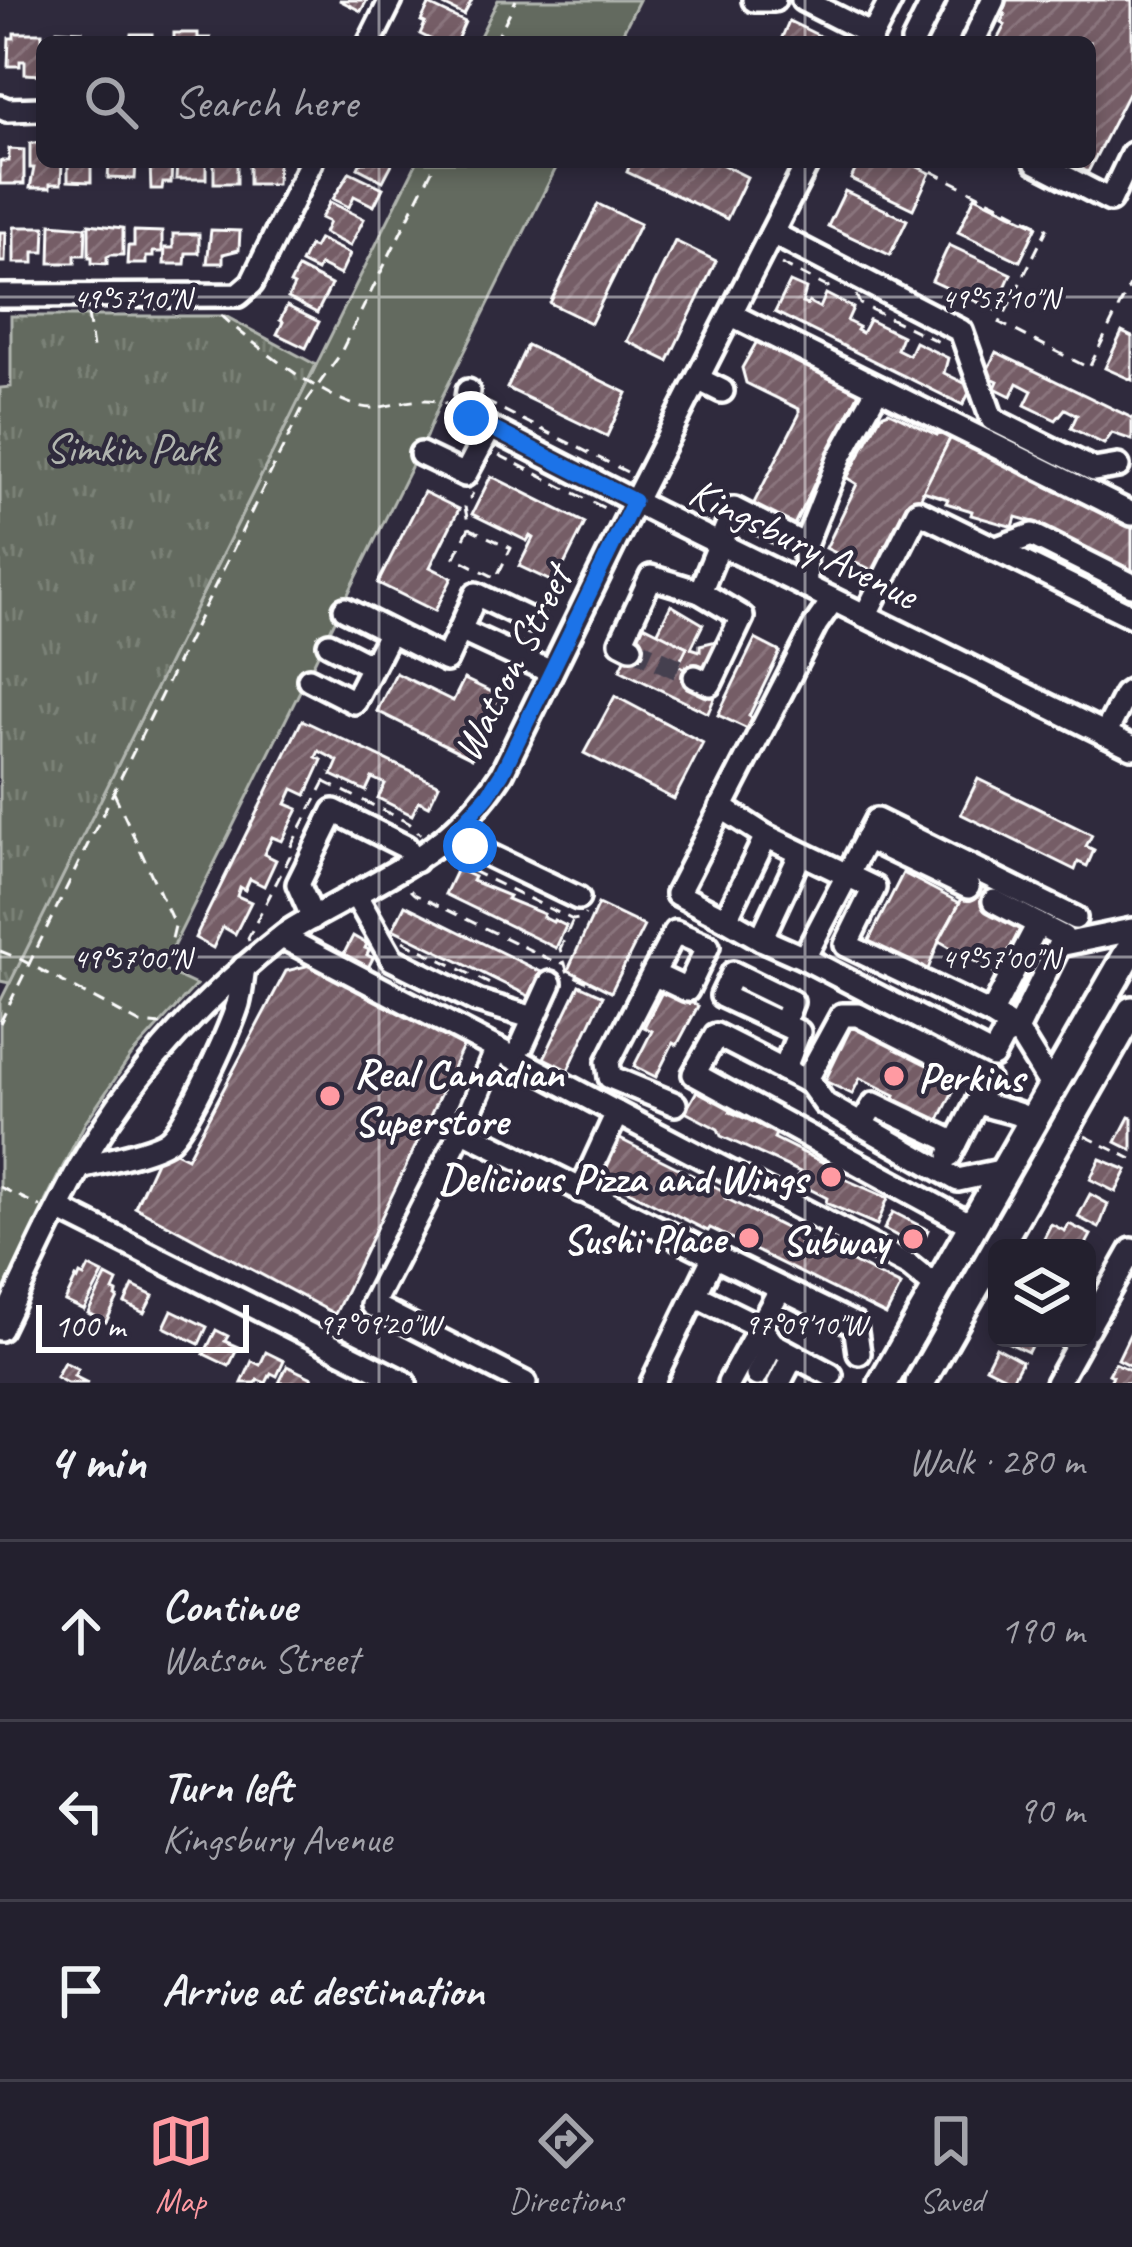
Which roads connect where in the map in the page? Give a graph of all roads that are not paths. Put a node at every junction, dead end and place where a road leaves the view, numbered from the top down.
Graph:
1 (391, 0) edge
2 (754, 0) edge
3 (774, 0) edge
4 (803, 0) edge
5 (934, 0) edge
6 (993, 0) edge
7 (889, 1) edge
8 (373, 36) edge
9 (865, 36) edge
10 (872, 36) edge
11 (916, 36) edge
12 (976, 36) edge
13 (0, 107) edge
14 (36, 110) edge
15 (1132, 154) edge
16 (308, 168) edge
17 (805, 168) edge
18 (1048, 168) edge
19 (772, 233) junction
20 (0, 296) edge
21 (732, 315) junction
22 (698, 379) junction
23 (878, 388) junction
24 (722, 391) dead end
25 (467, 398) road end
26 (490, 428) junction
27 (421, 454) dead end
28 (1118, 466) dead end
29 (634, 501) junction
30 (1132, 514) edge
31 (720, 544) junction
32 (805, 545) junction
33 (994, 549) junction
34 (1132, 585) edge
35 (806, 587) junction
36 (700, 592) junction
37 (833, 600) junction
38 (345, 608) dead end
39 (865, 616) junction
40 (1132, 616) edge
41 (532, 621) dead end
42 (460, 630) junction
43 (390, 632) junction
44 (328, 644) dead end
45 (626, 644) dead end
46 (372, 666) junction
47 (551, 672) junction
48 (309, 679) dead end
49 (702, 681) dead end
50 (1132, 690) edge
51 (1132, 713) edge
52 (1118, 740) edge
53 (721, 807) junction
54 (456, 831) junction
55 (766, 836) junction
56 (866, 838) junction
57 (801, 853) junction
58 (415, 861) junction
59 (847, 874) junction
60 (968, 887) dead end
61 (355, 894) junction
62 (994, 901) dead end
63 (581, 906) road end
64 (313, 918) junction
65 (1076, 918) dead end
66 (726, 919) junction
67 (1038, 924) junction
68 (1132, 930) edge
69 (282, 937) junction
70 (761, 939) junction
71 (846, 945) junction
72 (1058, 945) junction
73 (1132, 947) edge
74 (804, 958) junction
75 (244, 967) junction
76 (833, 971) junction
77 (653, 974) dead end
78 (550, 982) dead end
79 (1132, 1011) edge
80 (992, 1014) junction
81 (534, 1018) junction
82 (783, 1024) dead end
83 (1017, 1030) junction
84 (521, 1045) dead end
85 (497, 1049) junction
86 (784, 1070) junction
87 (694, 1074) junction
88 (806, 1082) junction
89 (1052, 1087) junction
90 (977, 1102) junction
91 (675, 1104) junction
92 (617, 1113) junction
93 (1033, 1121) junction
94 (861, 1125) junction
95 (462, 1130) junction
96 (657, 1134) junction
97 (956, 1143) junction
98 (80, 1167) junction
99 (1005, 1170) junction
100 (950, 1175) junction
101 (581, 1191) junction
102 (944, 1210) junction
103 (58, 1212) junction
104 (979, 1214) junction
105 (1013, 1219) junction
106 (1132, 1250) edge
107 (714, 1256) junction
108 (938, 1288) junction
109 (780, 1289) junction
110 (695, 1295) junction
111 (966, 1302) junction
112 (1096, 1313) edge
113 (0, 1329) edge
114 (766, 1335) junction
115 (1077, 1347) edge
116 (860, 1353) junction
117 (800, 1359) junction
118 (889, 1372) edge
119 (768, 1379) edge
120 (829, 1379) edge
121 (405, 1383) edge
122 (525, 1383) edge
123 (652, 1383) edge
124 (729, 1383) edge
125 (796, 1383) edge
126 (920, 1383) edge
127 (1057, 1383) edge

1 - 8 street
2 - 3 street
4 - 9 street
5 - 11 street
6 - 12 street
7 - 10 street
13 - 14 street
15 - 18 street
16 - 20 street
17 - 19 street, Watson Street
19 - 21 street, Watson Street
19 - 28 street
21 - 22 street, Watson Street
21 - 23 street
22 - 24 street
22 - 29 street, Watson Street
23 - 30 street
23 - 32 street
25 - 26 street, Kingsbury Avenue
26 - 27 street
26 - 29 street, Kingsbury Avenue
29 - 31 street, Kingsbury Avenue
29 - 47 street, Watson Street
31 - 32 street
31 - 35 street, Kingsbury Avenue
31 - 36 street
32 - 35 street
33 - 34 street
33 - 39 street
33 - 40 street
35 - 37 street, Kingsbury Avenue
36 - 45 street
36 - 49 street
37 - 39 street, Kingsbury Avenue
37 - 53 street
38 - 43 street
39 - 52 street, Kingsbury Avenue
41 - 42 street
42 - 43 street
42 - 47 street
43 - 46 street
44 - 46 street
46 - 48 street
47 - 54 street, Watson Street
50 - 52 street
51 - 52 street
53 - 55 street
53 - 66 street
54 - 58 street, Watson Street
54 - 63 street
55 - 57 street
55 - 66 street
56 - 59 street
56 - 60 street
56 - 65 street
57 - 59 street
57 - 70 street
58 - 61 street, Watson Street
58 - 64 street
59 - 71 street
59 - 74 street
61 - 64 street, Watson Street
61 - 81 street
62 - 67 street
64 - 69 street, Watson Street
66 - 70 street
67 - 72 street
67 - 80 street
68 - 72 street
69 - 75 street, Watson Street
69 - 85 street
70 - 74 street
71 - 76 street
71 - 80 street
72 - 83 street
73 - 89 main road
74 - 76 street
75 - 98 street, Watson Street
75 - 98 street
76 - 83 street
77 - 91 street
78 - 81 street
79 - 105 main road
80 - 83 street
81 - 84 street
82 - 86 street
83 - 89 street
85 - 92 street
85 - 95 street
86 - 87 street
86 - 88 street
87 - 91 street
87 - 102 street
88 - 90 street
88 - 94 street
89 - 93 main road
90 - 93 street
90 - 97 street
91 - 96 street
92 - 96 street
92 - 101 street
93 - 99 main road
94 - 97 street
94 - 100 street
95 - 101 street
95 - 122 street
96 - 108 street
97 - 100 street
98 - 103 street, Watson Street
99 - 100 street
99 - 104 main road
100 - 102 street
101 - 107 street
102 - 104 street
103 - 113 street, Watson Street
103 - 121 street
104 - 105 main road
104 - 108 main road
105 - 111 main road
106 - 112 street
107 - 109 street
107 - 110 street
108 - 111 main road
108 - 118 main road
109 - 114 street
109 - 116 street
110 - 114 street
110 - 123 street
111 - 126 main road
114 - 117 street
114 - 119 street
114 - 124 street
115 - 127 street
116 - 118 street
116 - 120 street
117 - 119 street
117 - 120 street
117 - 125 street

